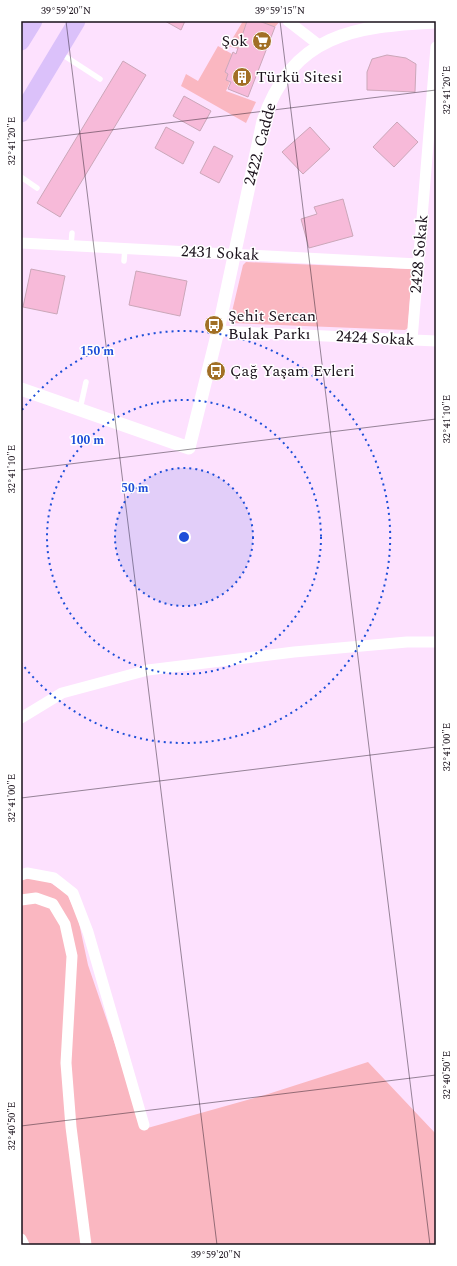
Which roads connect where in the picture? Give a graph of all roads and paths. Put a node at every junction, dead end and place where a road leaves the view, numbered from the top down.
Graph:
1 (34, 21) edge
2 (77, 21) edge
3 (288, 21) edge
4 (408, 22) edge
5 (436, 22) edge
6 (21, 42) edge
7 (320, 45) junction
8 (436, 47) edge
9 (58, 52) junction
10 (100, 79) dead end
11 (21, 114) edge
12 (432, 154) edge
13 (21, 177) edge
14 (37, 188) dead end
15 (72, 233) dead end
16 (21, 243) edge
17 (71, 246) junction
18 (125, 248) junction
19 (234, 254) junction
20 (124, 261) dead end
21 (418, 264) junction
22 (218, 331) junction
23 (412, 340) junction
24 (436, 341) edge
25 (86, 382) dead end
26 (21, 389) edge
27 (80, 409) junction
28 (436, 642) edge
29 (21, 718) edge
30 (21, 875) edge
31 (21, 900) edge
32 (144, 1126) dead end
33 (21, 1239) edge
34 (24, 1245) edge
35 (86, 1245) edge

1 - 6 main road
2 - 9 main road
3 - 7 street
4 - 5 street, 2422. Cadde
4 - 7 street, 2422. Cadde
7 - 19 street, 2422. Cadde
8 - 12 street, 2428 Sokak
9 - 10 lane
9 - 11 main road
12 - 21 street, 2428 Sokak
13 - 14 lane
15 - 17 lane
16 - 17 street, 2431 Sokak
17 - 18 street, 2431 Sokak
18 - 19 street, 2431 Sokak
18 - 20 lane
19 - 21 street, 2431 Sokak
19 - 22 street, 2422. Cadde
21 - 23 street, 2428 Sokak
22 - 23 street, 2424 Sokak
22 - 27 street, 2422. Cadde
23 - 24 street, 2424 Sokak
25 - 27 lane
26 - 27 street
28 - 29 street
30 - 32 street
31 - 35 street
33 - 34 street

